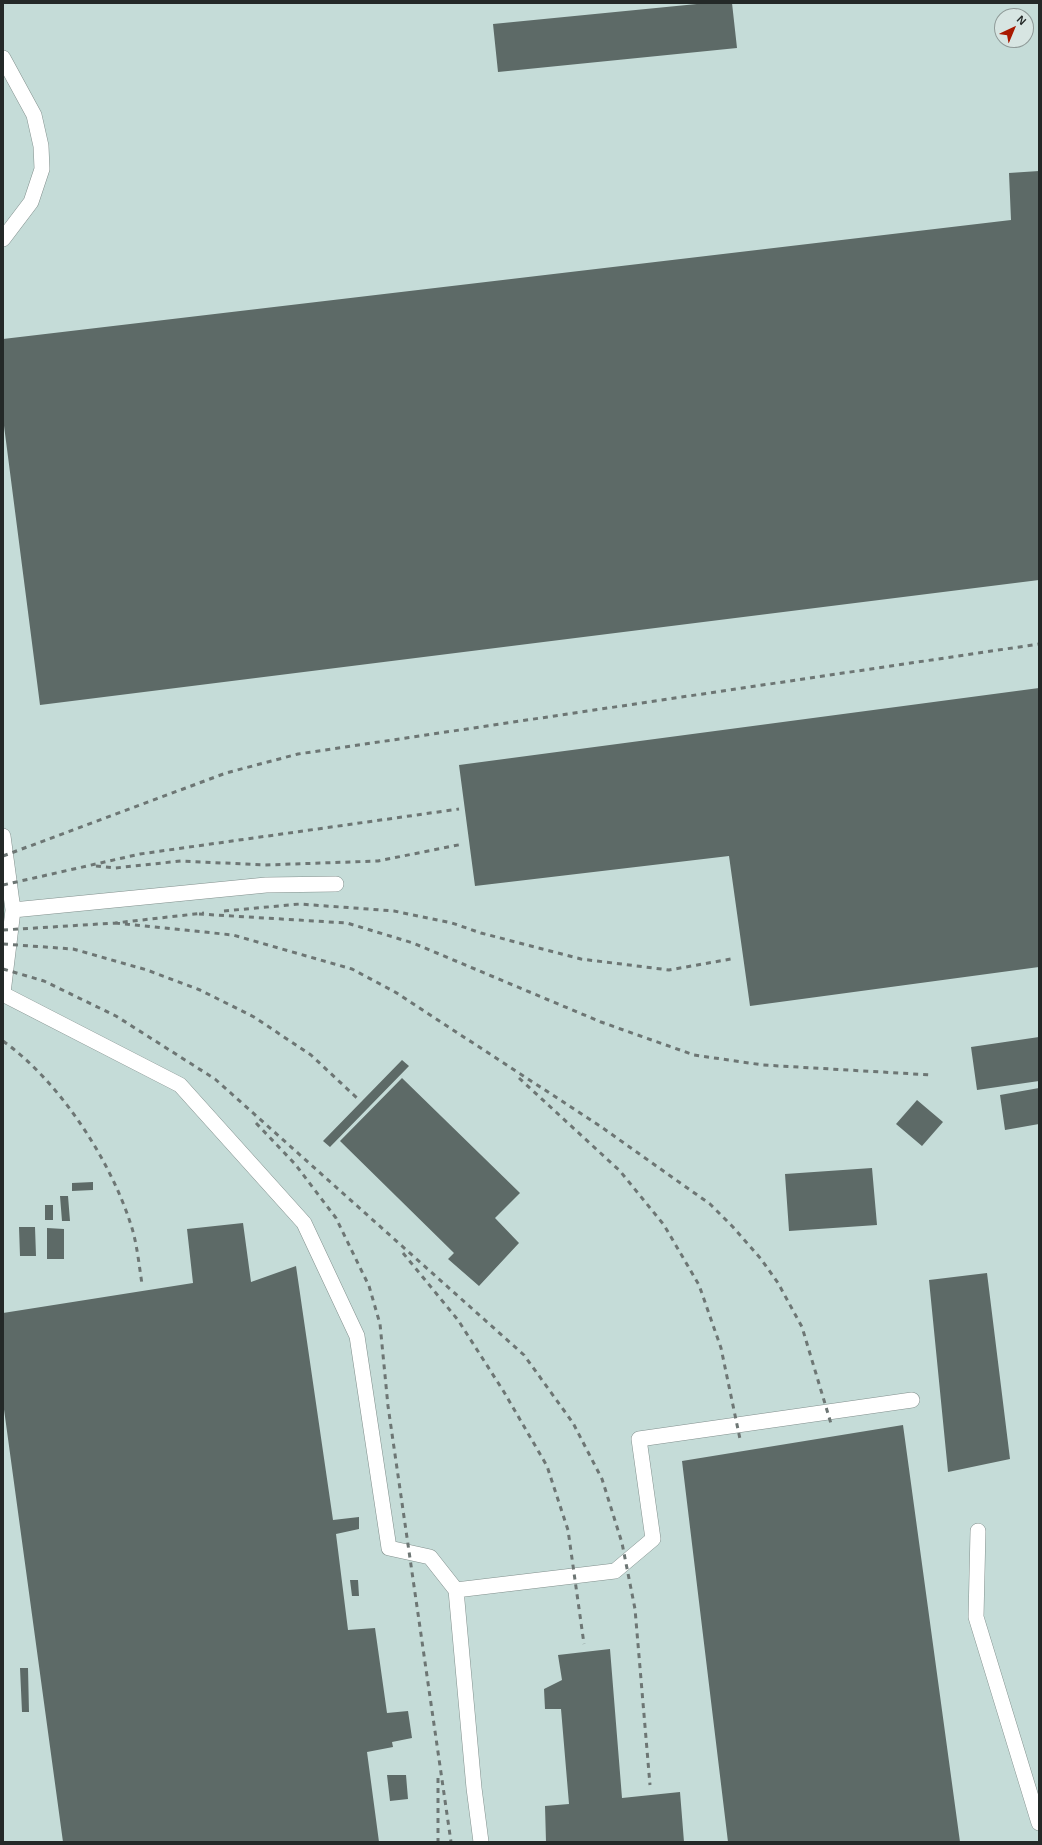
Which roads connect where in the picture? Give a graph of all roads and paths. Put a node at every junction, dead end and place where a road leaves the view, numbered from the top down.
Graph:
1 (3, 58) edge
2 (3, 239) edge
3 (3, 836) edge
4 (336, 884) dead end
5 (13, 910) junction
6 (3, 994) edge
7 (912, 1400) dead end
8 (978, 1531) dead end
9 (456, 1590) junction
10 (1039, 1823) edge
11 (482, 1842) edge

1 - 2 lane
3 - 5 lane
4 - 5 lane
5 - 6 lane
6 - 9 lane
7 - 9 lane
8 - 10 lane
9 - 11 lane

